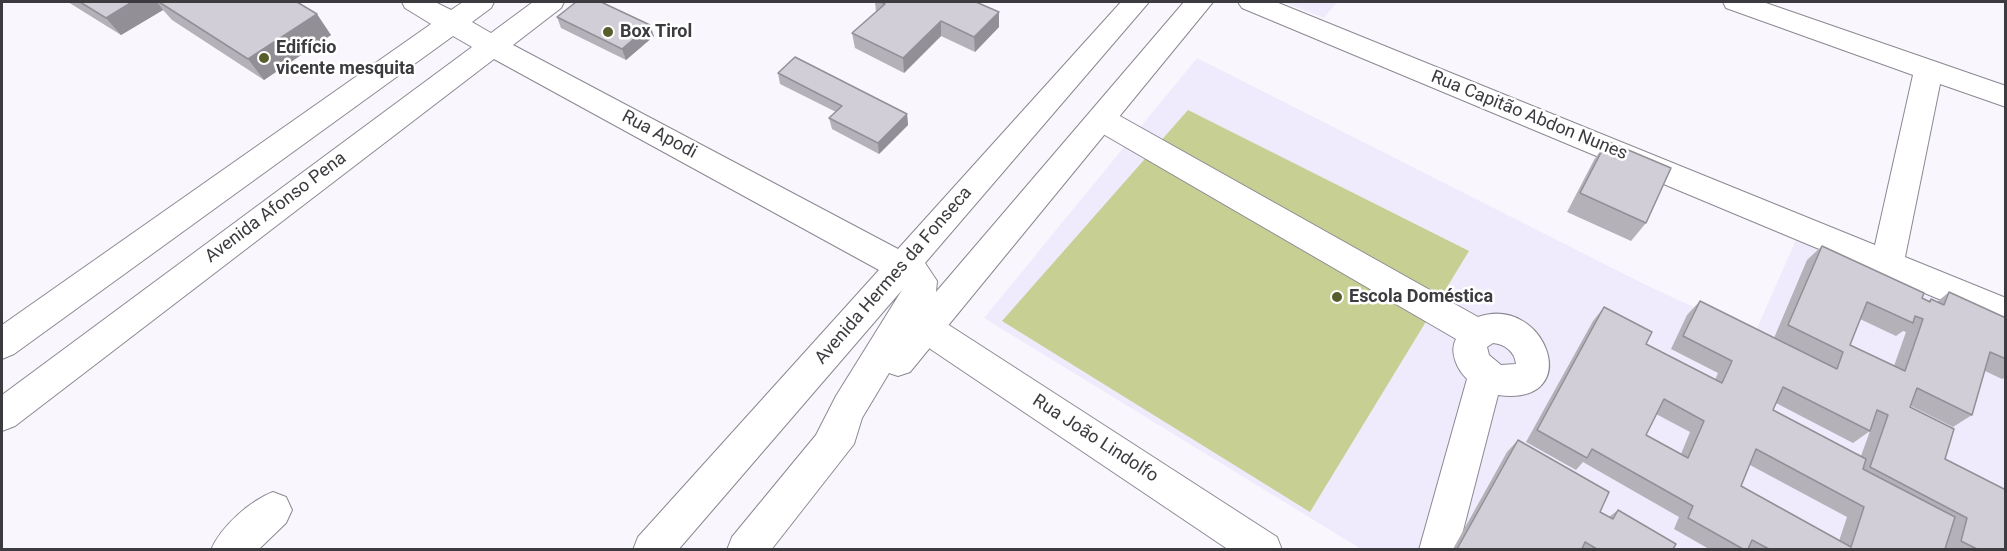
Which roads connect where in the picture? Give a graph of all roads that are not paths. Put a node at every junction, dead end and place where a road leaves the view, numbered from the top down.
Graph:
1 (416, 2) edge
2 (481, 2) edge
3 (551, 2) edge
4 (1136, 2) edge
5 (1199, 2) edge
6 (1252, 2) edge
7 (1736, 2) edge
8 (452, 23) junction
9 (492, 46) junction
10 (1928, 71) junction
11 (2006, 97) edge
12 (1101, 119) junction
13 (1887, 265) junction
14 (903, 266) junction
15 (2006, 314) edge
16 (926, 328) junction
17 (1476, 333) junction
18 (2, 344) edge
19 (1486, 375) junction
20 (2, 416) edge
21 (828, 449) junction
22 (273, 510) dead end
23 (230, 549) edge
24 (652, 549) edge
25 (746, 549) edge
26 (1263, 549) edge
27 (1438, 549) edge

1 - 8 main road, Rua Apodi
2 - 8 main road
3 - 9 main road, Avenida Afonso Pena
4 - 14 main road, Avenida Hermes da Fonseca
5 - 12 main road
6 - 13 main road, Rua Capitão Abdon Nunes
7 - 10 main road
8 - 9 main road, Rua Apodi
8 - 18 main road
9 - 14 main road, Rua Apodi
9 - 20 main road, Avenida Afonso Pena
10 - 11 main road
10 - 13 main road
12 - 16 main road
12 - 17 main road
13 - 15 main road, Rua Capitão Abdon Nunes
14 - 21 main road
14 - 24 main road, Avenida Hermes da Fonseca
16 - 21 main road
16 - 26 main road, Rua João Lindolfo
17 - 19 main road
17 - 19 main road
19 - 27 main road
21 - 25 main road
22 - 23 main road

